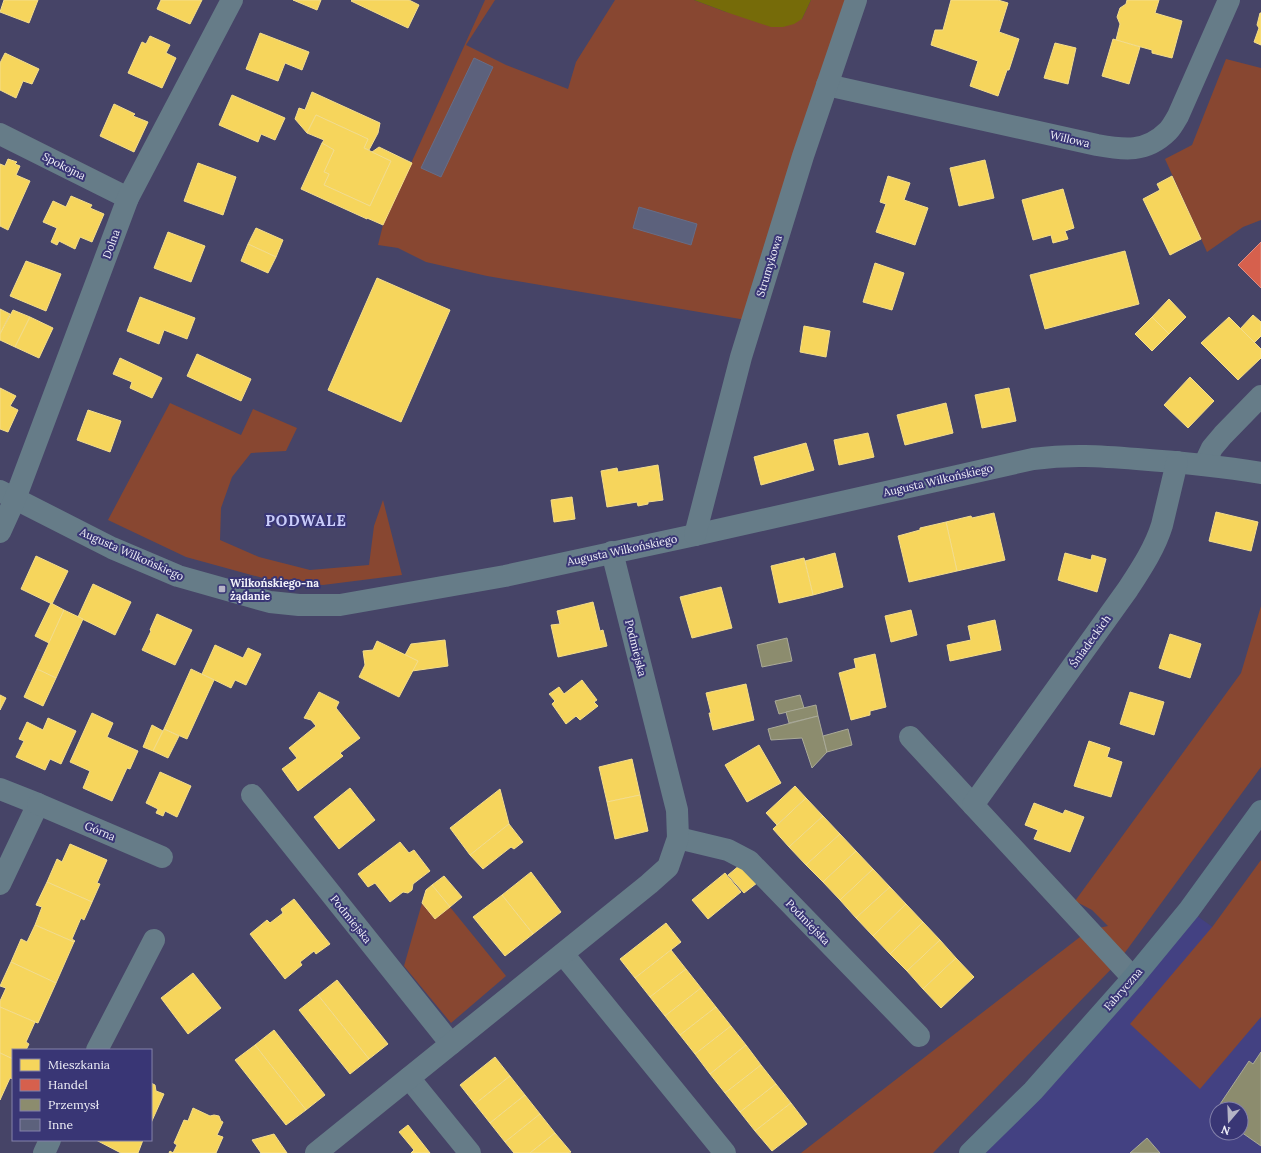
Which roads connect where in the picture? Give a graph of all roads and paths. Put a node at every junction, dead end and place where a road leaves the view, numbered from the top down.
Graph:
1 (232, 0) edge
2 (856, 0) edge
3 (1229, 0) edge
4 (827, 85) junction
5 (0, 134) edge
6 (128, 198) junction
7 (1261, 396) edge
8 (1177, 462) junction
9 (1204, 465) junction
10 (1261, 473) edge
11 (8, 495) edge
12 (0, 532) edge
13 (695, 535) junction
14 (612, 552) junction
15 (910, 736) dead end
16 (0, 789) edge
17 (252, 794) dead end
18 (38, 804) junction
19 (973, 805) junction
20 (1261, 811) edge
21 (678, 838) junction
22 (162, 857) dead end
23 (0, 884) edge
24 (154, 940) dead end
25 (562, 954) junction
26 (1133, 978) junction
27 (919, 1036) dead end
28 (450, 1044) junction
29 (98, 1049) edge
30 (409, 1078) junction
31 (50, 1141) edge
32 (44, 1153) edge
33 (316, 1153) edge
34 (470, 1153) edge
35 (725, 1153) edge
36 (970, 1153) edge

1 - 6 street, Dolna
2 - 4 street, Strumykowa
3 - 4 street, Willowa
4 - 13 street, Strumykowa
5 - 6 street, Spokojna
6 - 11 street, Dolna
7 - 9 street
8 - 9 street, Augusta Wilkońskiego
8 - 13 street, Augusta Wilkońskiego
8 - 19 street, Śniadeckich
9 - 10 street, Augusta Wilkońskiego
11 - 12 street
11 - 14 street, Augusta Wilkońskiego
13 - 14 street, Augusta Wilkońskiego
14 - 21 street, Podmiejska
15 - 19 street
16 - 18 street, Górna
17 - 28 street, Podmiejska
18 - 22 street, Górna
18 - 23 street
19 - 26 street
20 - 26 street, Fabryczna
21 - 25 street, Podmiejska
21 - 27 street, Podmiejska
24 - 29 street
25 - 28 street, Podmiejska
25 - 35 street
26 - 36 street, Fabryczna
28 - 30 street, Podmiejska
30 - 33 street, Podmiejska
30 - 34 street
31 - 32 street

